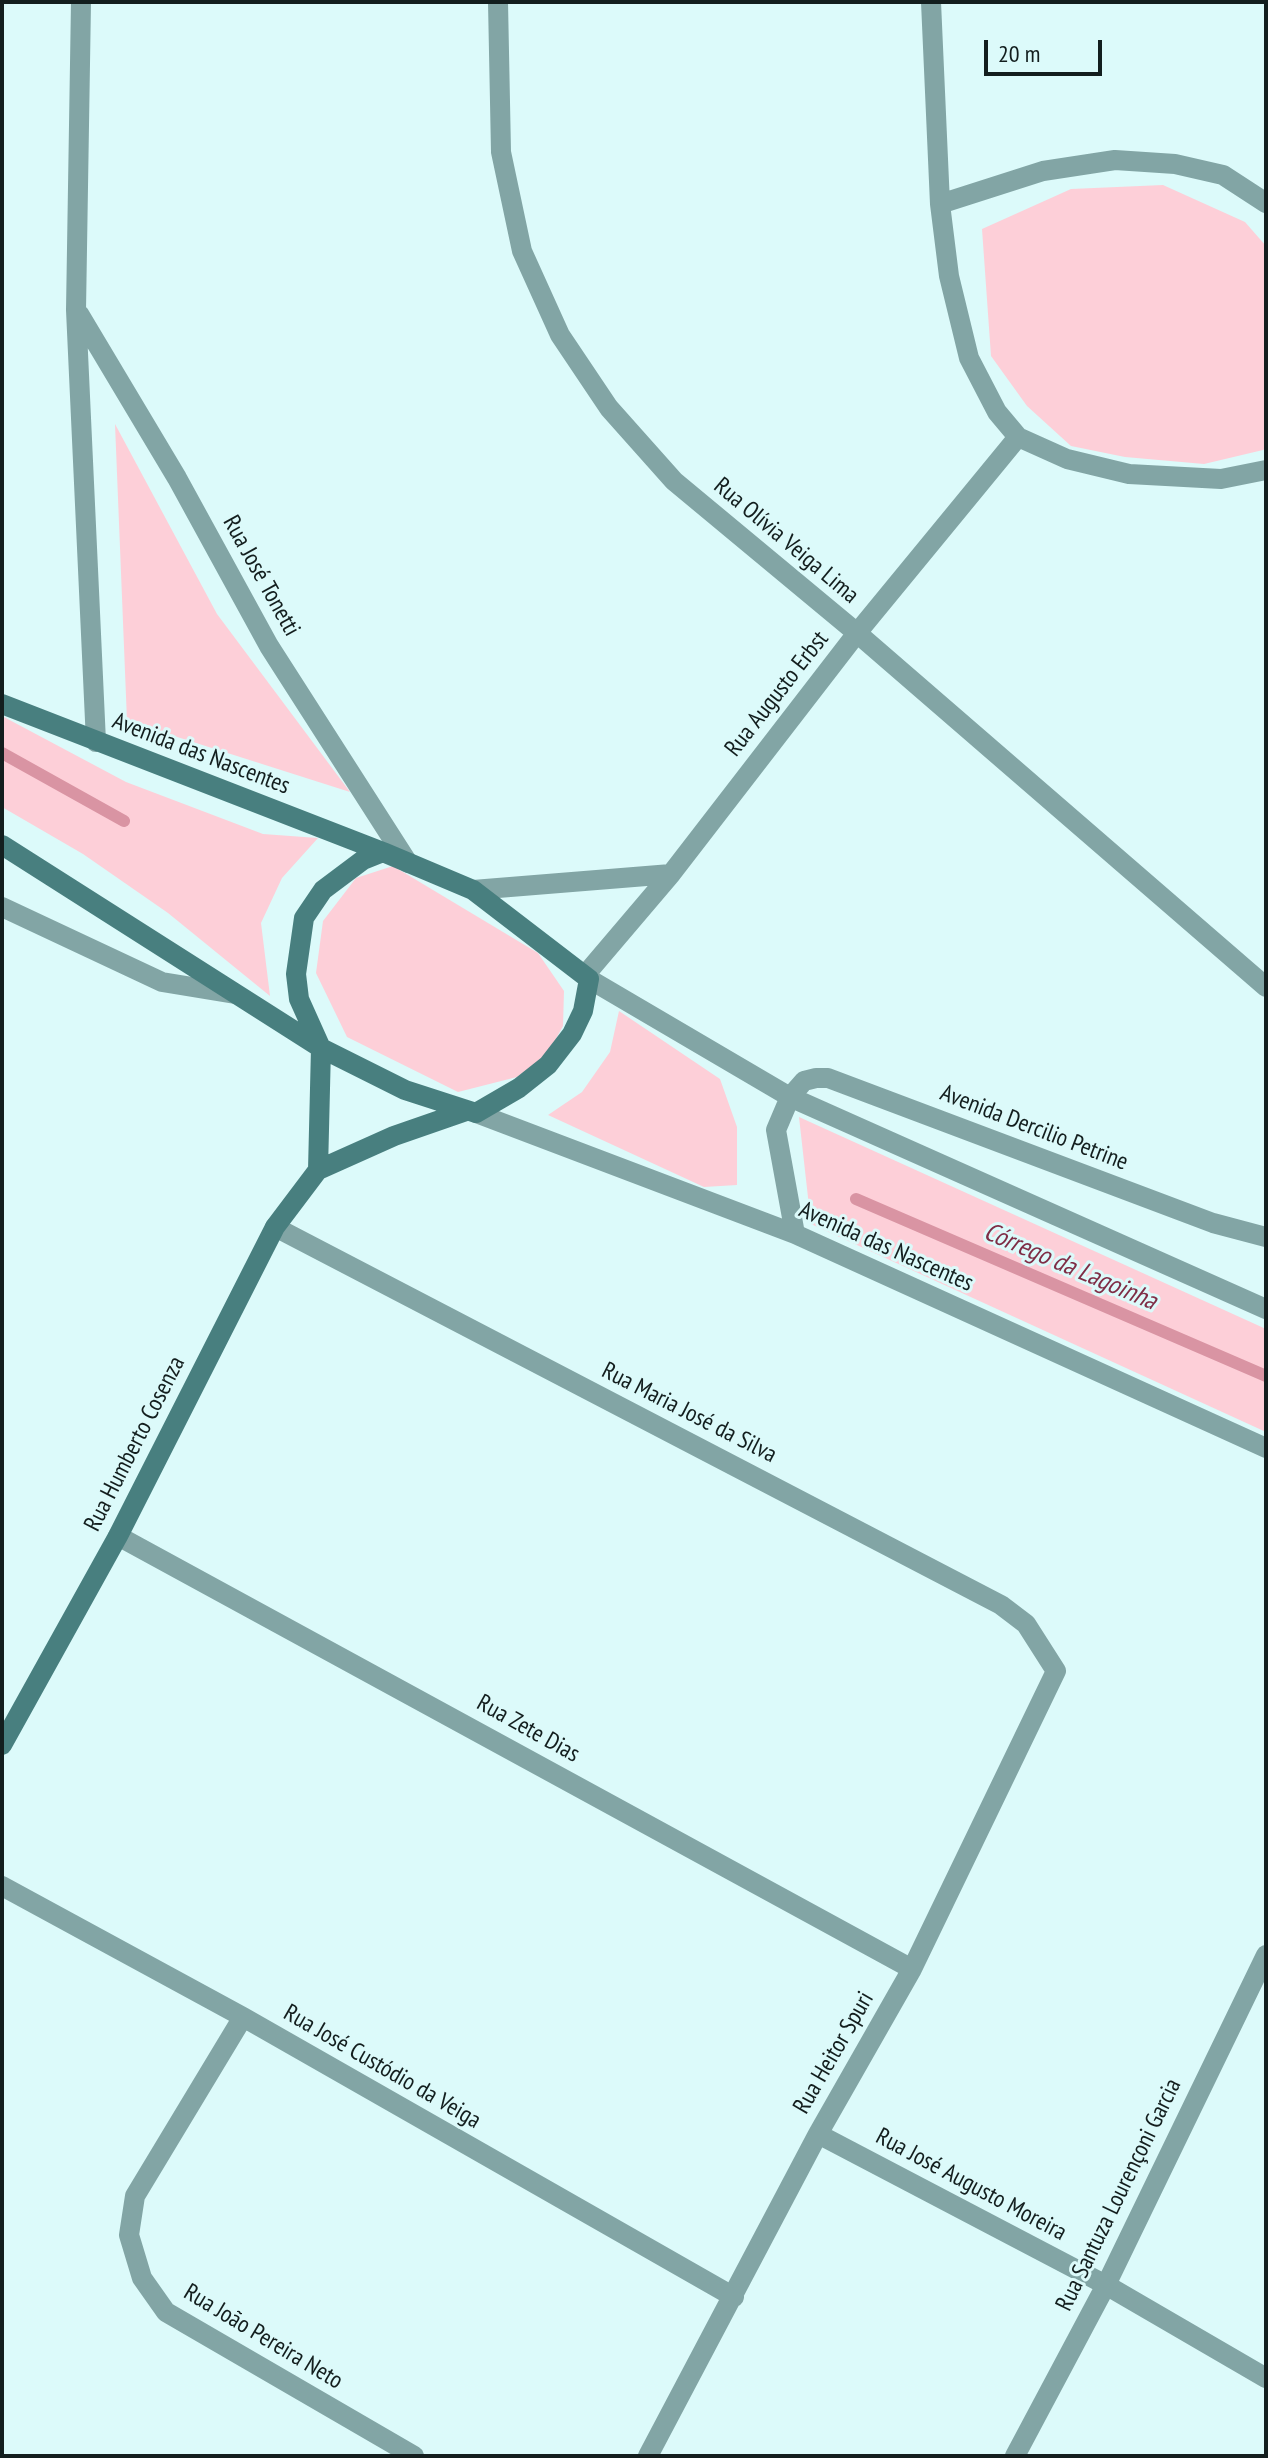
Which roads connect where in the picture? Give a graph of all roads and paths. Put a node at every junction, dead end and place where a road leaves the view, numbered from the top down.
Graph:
1 (81, 2) edge
2 (498, 2) edge
3 (931, 2) edge
4 (1266, 203) edge
5 (940, 204) junction
6 (76, 310) junction
7 (1018, 437) junction
8 (1266, 470) edge
9 (857, 633) junction
10 (2, 704) edge
11 (96, 742) junction
12 (2, 845) edge
13 (383, 852) junction
14 (408, 863) junction
15 (671, 874) junction
16 (473, 890) junction
17 (2, 907) edge
18 (588, 976) junction
19 (1266, 987) edge
20 (235, 994) junction
21 (319, 1047) junction
22 (790, 1097) junction
23 (471, 1112) junction
24 (318, 1170) junction
25 (275, 1227) junction
26 (795, 1234) junction
27 (1266, 1237) edge
28 (1266, 1309) edge
29 (1266, 1448) edge
30 (118, 1536) junction
31 (1056, 1671) joint
32 (2, 1745) edge
33 (2, 1886) edge
34 (1266, 1955) edge
35 (912, 1969) junction
36 (243, 2017) junction
37 (818, 2134) junction
38 (1106, 2285) junction
39 (734, 2297) junction
40 (1266, 2378) edge
41 (414, 2456) edge
42 (648, 2456) edge
43 (1015, 2456) edge

1 - 6 street
2 - 9 street, Rua Olívia Veiga Lima
3 - 5 street
4 - 5 street
5 - 7 street
6 - 11 street
6 - 14 street, Rua José Tonetti
7 - 8 street
7 - 9 street, Rua Augusto Erbst
9 - 15 street, Rua Augusto Erbst
9 - 19 street, Rua Olívia Veiga Lima
10 - 11 street, Avenida das Nascentes
11 - 13 street, Avenida das Nascentes
12 - 20 street
13 - 14 street
13 - 21 street
14 - 16 street
15 - 16 street
15 - 18 street, Rua Augusto Erbst
16 - 18 street
17 - 20 street
18 - 22 street
18 - 23 street
20 - 21 street
21 - 23 street
21 - 24 street
22 - 26 street
22 - 27 street, Avenida Dercilio Petrine
22 - 28 street
23 - 24 street, Rua Humberto Cosenza
23 - 26 street, Avenida das Nascentes
24 - 25 street, Rua Humberto Cosenza
25 - 30 street, Rua Humberto Cosenza
25 - 31 street, Rua Maria José da Silva
26 - 29 street, Avenida das Nascentes
30 - 32 street, Rua Humberto Cosenza
30 - 35 street, Rua Zete Dias
31 - 35 street, Rua Heitor Spuri
33 - 36 street, Rua José Custódio da Veiga
34 - 38 street, Rua Santuza Lourençoni Garcia
35 - 37 street, Rua Heitor Spuri
36 - 39 street, Rua José Custódio da Veiga
36 - 41 street, Rua João Pereira Neto
37 - 38 street, Rua José Augusto Moreira
37 - 39 street, Rua Heitor Spuri
38 - 40 street, Rua José Augusto Moreira
38 - 43 street, Rua Santuza Lourençoni Garcia
39 - 42 street, Rua Heitor Spuri

